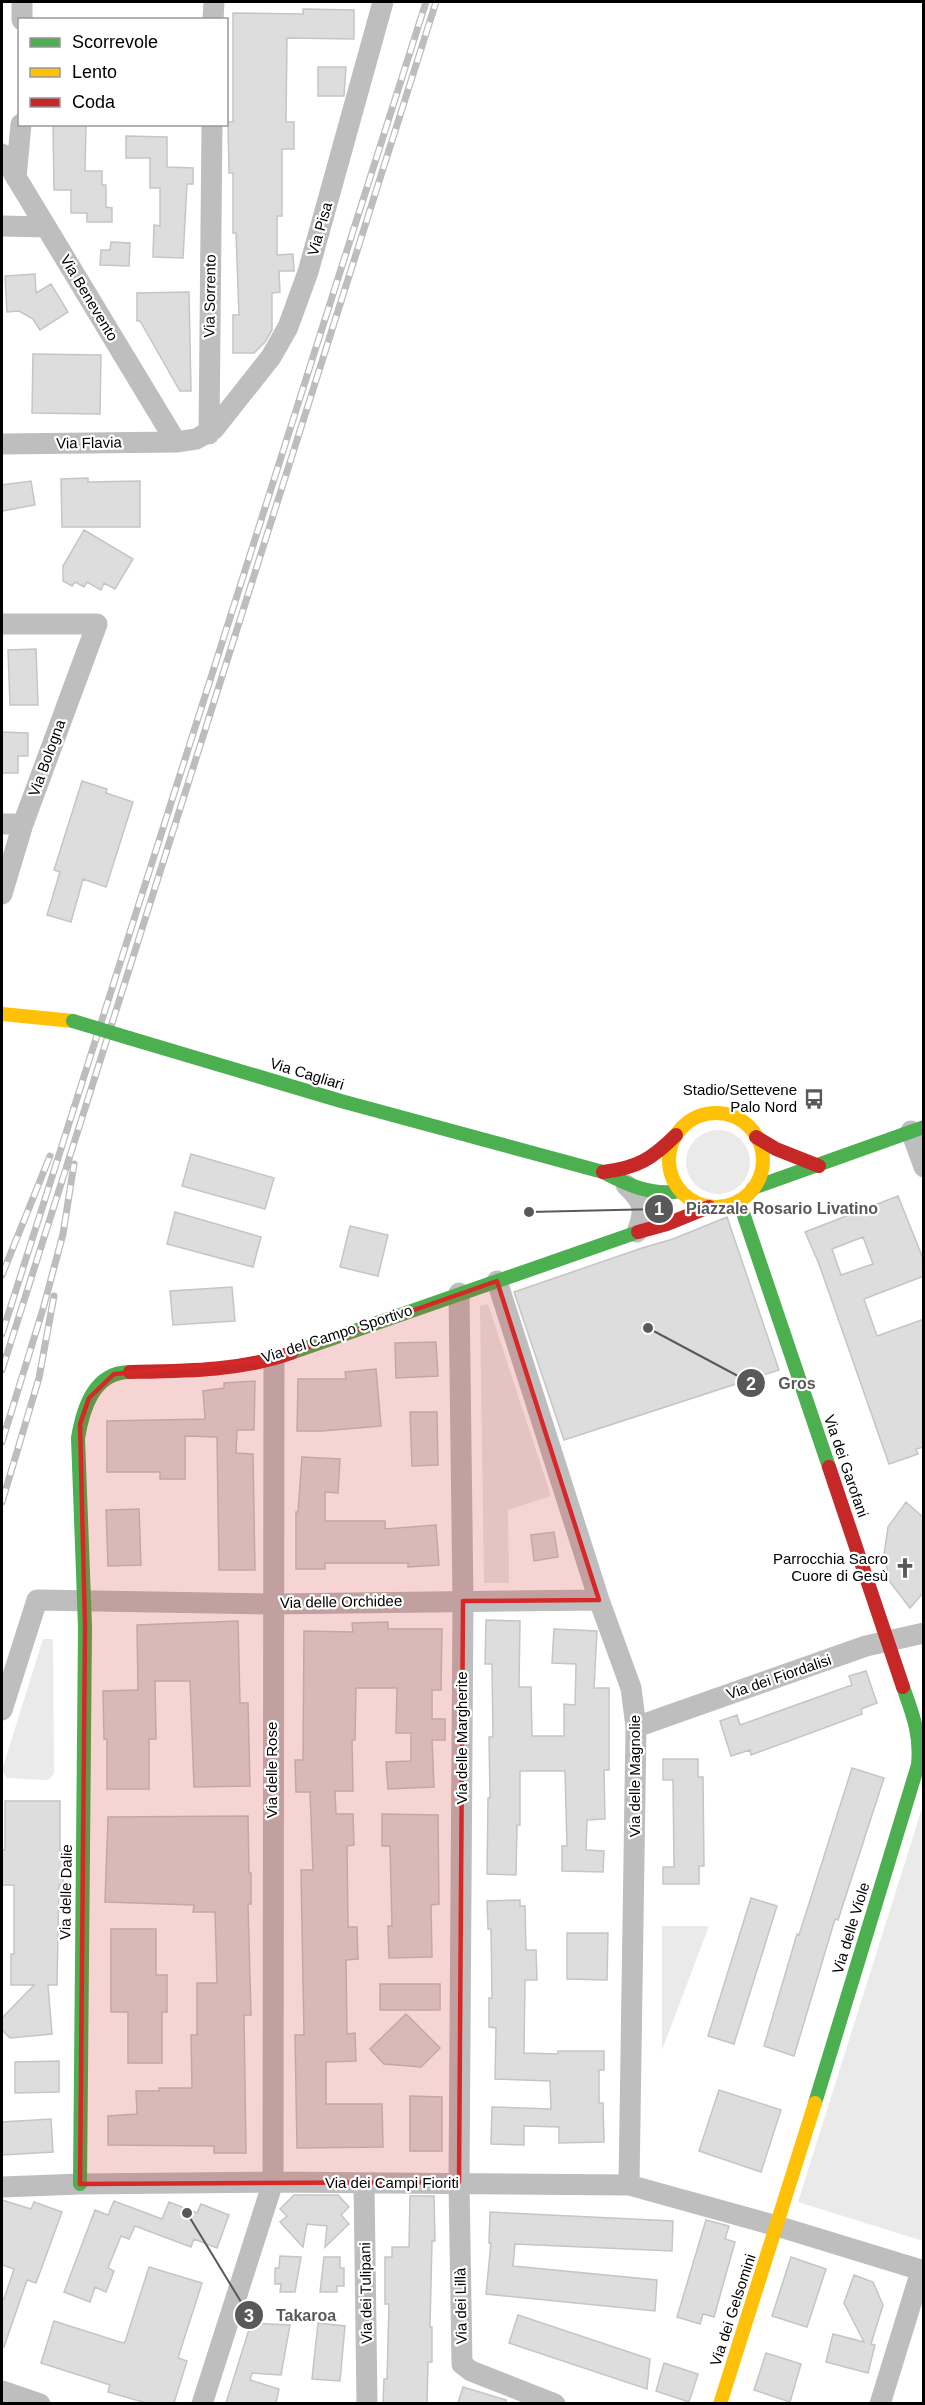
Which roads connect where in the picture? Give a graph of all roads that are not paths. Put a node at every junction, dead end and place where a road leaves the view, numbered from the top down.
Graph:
1 (22, 2) edge
2 (214, 2) edge
3 (383, 2) edge
4 (22, 18) edge
5 (213, 18) edge
6 (21, 126) edge
7 (212, 126) edge
8 (2, 154) edge
9 (16, 178) junction
10 (2, 226) edge
11 (46, 227) junction
12 (209, 434) junction
13 (176, 442) junction
14 (2, 444) edge
15 (2, 624) edge
16 (2, 824) edge
17 (23, 824) junction
18 (2, 894) edge
19 (2, 1014) edge
20 (917, 1129) edge
21 (676, 1135) junction
22 (756, 1137) junction
23 (819, 1166) junction
24 (924, 1167) edge
25 (603, 1172) junction
26 (626, 1185) junction
27 (753, 1188) junction
28 (680, 1191) junction
29 (739, 1201) junction
30 (709, 1207) junction
31 (640, 1231) junction
32 (497, 1281) junction
33 (459, 1293) junction
34 (274, 1359) junction
35 (84, 1600) junction
36 (463, 1600) junction
37 (599, 1600) junction
38 (272, 1604) junction
39 (924, 1633) edge
40 (888, 1640) junction
41 (2, 1710) edge
42 (636, 1727) junction
43 (273, 2182) junction
44 (459, 2182) junction
45 (364, 2183) junction
46 (80, 2184) junction
47 (629, 2185) junction
48 (2, 2187) edge
49 (777, 2226) junction
50 (922, 2271) edge
51 (2, 2391) edge
52 (546, 2402) edge
53 (40, 2403) edge
54 (202, 2403) edge
55 (367, 2403) edge
56 (720, 2403) edge
57 (880, 2403) edge

1 - 4 street
2 - 5 street
3 - 12 street, Via Pisa
6 - 9 street
7 - 12 street, Via Sorrento
8 - 9 street, Via Benevento
9 - 11 street, Via Benevento
10 - 11 street
11 - 13 street, Via Benevento
12 - 13 street
13 - 14 street, Via Flavia
15 - 17 street, Via Bologna
16 - 17 street
17 - 18 street, Via Bologna
19 - 25 street, Via Cagliari, bridge
20 - 23 street
20 - 24 street
21 - 22 street
21 - 25 street, Via Cagliari
21 - 28 street
22 - 23 street
22 - 27 street
23 - 27 street
25 - 26 street, Via Cagliari
26 - 28 street, Via Cagliari
26 - 31 street
27 - 29 street
28 - 30 street
28 - 31 street, Via del Campo Sportivo
29 - 30 street
29 - 40 street, Via dei Garofani
30 - 31 street, Via del Campo Sportivo
31 - 32 street, Via del Campo Sportivo
32 - 33 street, Via del Campo Sportivo
32 - 37 street, Via delle Magnolie
33 - 34 street, Via del Campo Sportivo
33 - 36 street, Via delle Margherite
34 - 35 street, Via del Campo Sportivo
34 - 38 street, Via delle Rose
35 - 38 street, Via delle Orchidee
35 - 41 street, Via delle Orchidee
35 - 46 street, Via delle Dalie
36 - 37 street, Via delle Orchidee
36 - 38 street, Via delle Orchidee
36 - 44 street, Via delle Margherite
37 - 42 street, Via delle Magnolie
38 - 43 street, Via delle Rose
39 - 40 street, Via dei Fiordalisi
40 - 42 street, Via dei Fiordalisi
40 - 49 street, Via delle Viole
42 - 47 street, Via delle Magnolie
43 - 45 street, Via dei Campi Fioriti
43 - 46 street, Via dei Campi Fioriti
43 - 54 street, Via delle Rose
44 - 45 street, Via dei Campi Fioriti
44 - 47 street, Via dei Campi Fioriti
44 - 52 street, Via dei Lillà
45 - 55 street, Via dei Tulipani
46 - 48 street, Via dei Campi Fioriti
47 - 49 street, Via dei Campi Fioriti
49 - 50 street, Via dei Campi Fioriti
49 - 56 street, Via dei Gelsomini
50 - 57 street
51 - 53 street

